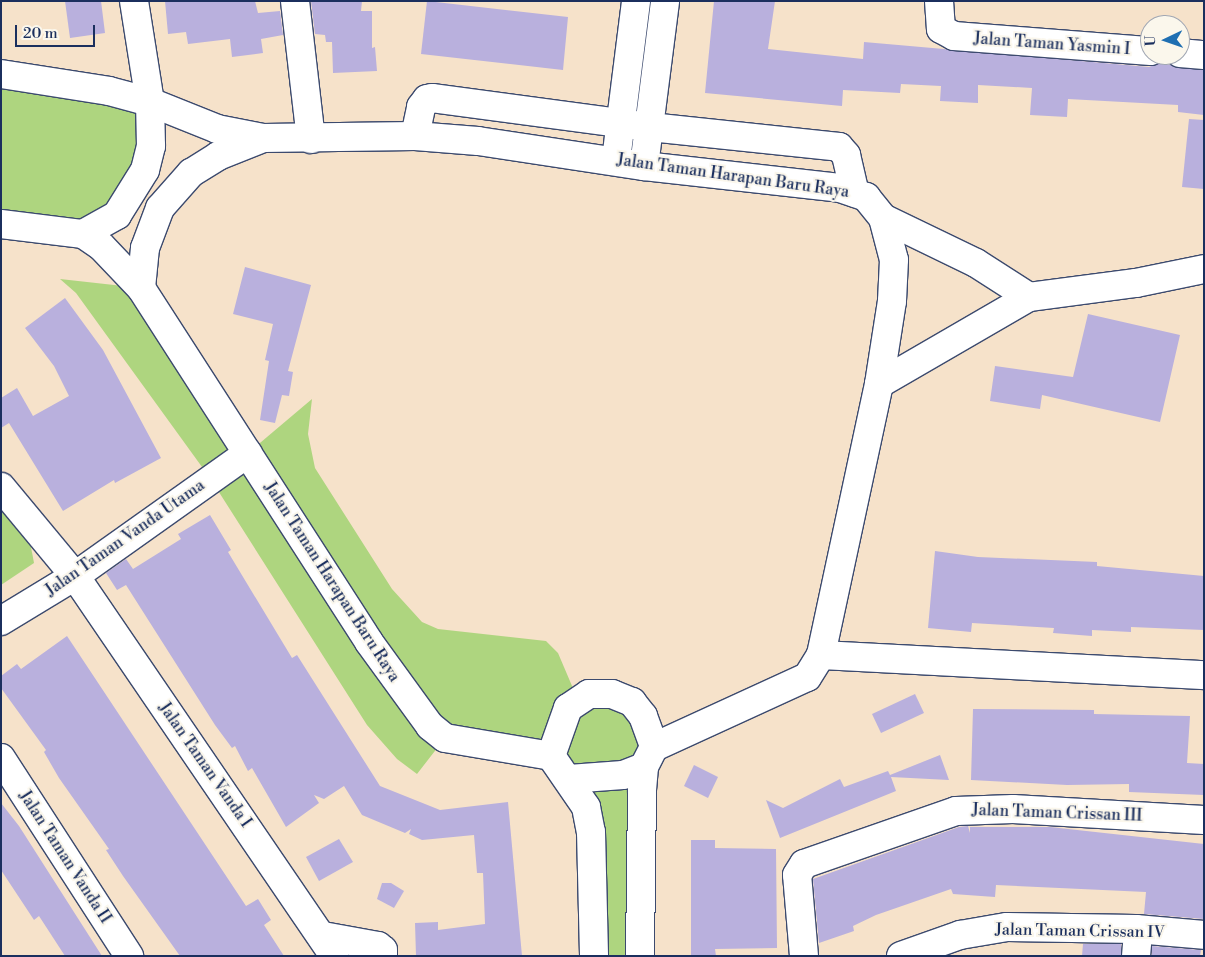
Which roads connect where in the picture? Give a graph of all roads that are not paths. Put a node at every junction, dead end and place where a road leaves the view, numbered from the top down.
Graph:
1 (134, 1) edge
2 (295, 1) edge
3 (636, 1) edge
4 (665, 1) edge
5 (939, 1) edge
6 (1140, 50) edge
7 (1190, 54) edge
8 (1204, 55) edge
9 (1, 74) edge
10 (150, 102) junction
11 (620, 122) junction
12 (650, 127) junction
13 (415, 136) junction
14 (263, 138) junction
15 (312, 139) junction
16 (616, 160) junction
17 (644, 166) junction
18 (855, 193) junction
19 (883, 218) junction
20 (1, 224) edge
21 (82, 234) junction
22 (1204, 269) edge
23 (141, 288) junction
24 (1029, 297) junction
25 (879, 384) junction
26 (248, 453) junction
27 (1, 487) edge
28 (75, 576) junction
29 (1, 621) edge
30 (821, 655) junction
31 (1204, 675) edge
32 (551, 756) junction
33 (649, 757) junction
34 (1, 758) edge
35 (569, 779) junction
36 (1204, 820) edge
37 (1204, 935) edge
38 (328, 946) edge
39 (129, 956) edge
40 (383, 956) edge
41 (594, 956) edge
42 (640, 956) edge
43 (804, 956) edge
44 (901, 956) edge

1 - 10 street
2 - 15 street
3 - 11 street
4 - 12 street
5 - 6 street, Jalan Taman Yasmin I
7 - 8 street
9 - 10 street, Jalan Taman Harapan Baru Raya
10 - 14 street, Jalan Taman Harapan Baru Raya
10 - 21 street
11 - 12 street
11 - 13 street
11 - 16 street
12 - 17 street
12 - 18 street
13 - 15 street, Jalan Taman Harapan Baru Raya
13 - 16 street, Jalan Taman Harapan Baru Raya
14 - 15 street, Jalan Taman Harapan Baru Raya
14 - 23 street
16 - 17 street, Jalan Taman Harapan Baru Raya
17 - 18 street, Jalan Taman Harapan Baru Raya
18 - 19 street, Jalan Taman Harapan Baru Raya
19 - 24 street
19 - 25 street, Jalan Taman Harapan Baru Raya
20 - 21 street, Jalan Taman Harapan Baru Raya
21 - 23 street, Jalan Taman Harapan Baru Raya
22 - 24 street
23 - 26 street, Jalan Taman Harapan Baru Raya
24 - 25 street
25 - 30 street, Jalan Taman Harapan Baru Raya
26 - 28 street, Jalan Taman Vanda Utama
26 - 32 street, Jalan Taman Harapan Baru Raya
27 - 28 street, Jalan Taman Vanda I
28 - 29 street, Jalan Taman Vanda Utama
28 - 38 street, Jalan Taman Vanda I
30 - 31 street
30 - 33 street, Jalan Taman Harapan Baru Raya
32 - 33 street
32 - 35 street
33 - 35 street
33 - 42 street
34 - 39 street, Jalan Taman Vanda II
35 - 41 street
36 - 43 street, Jalan Taman Crissan III
37 - 44 street, Jalan Taman Crissan IV
38 - 40 street

